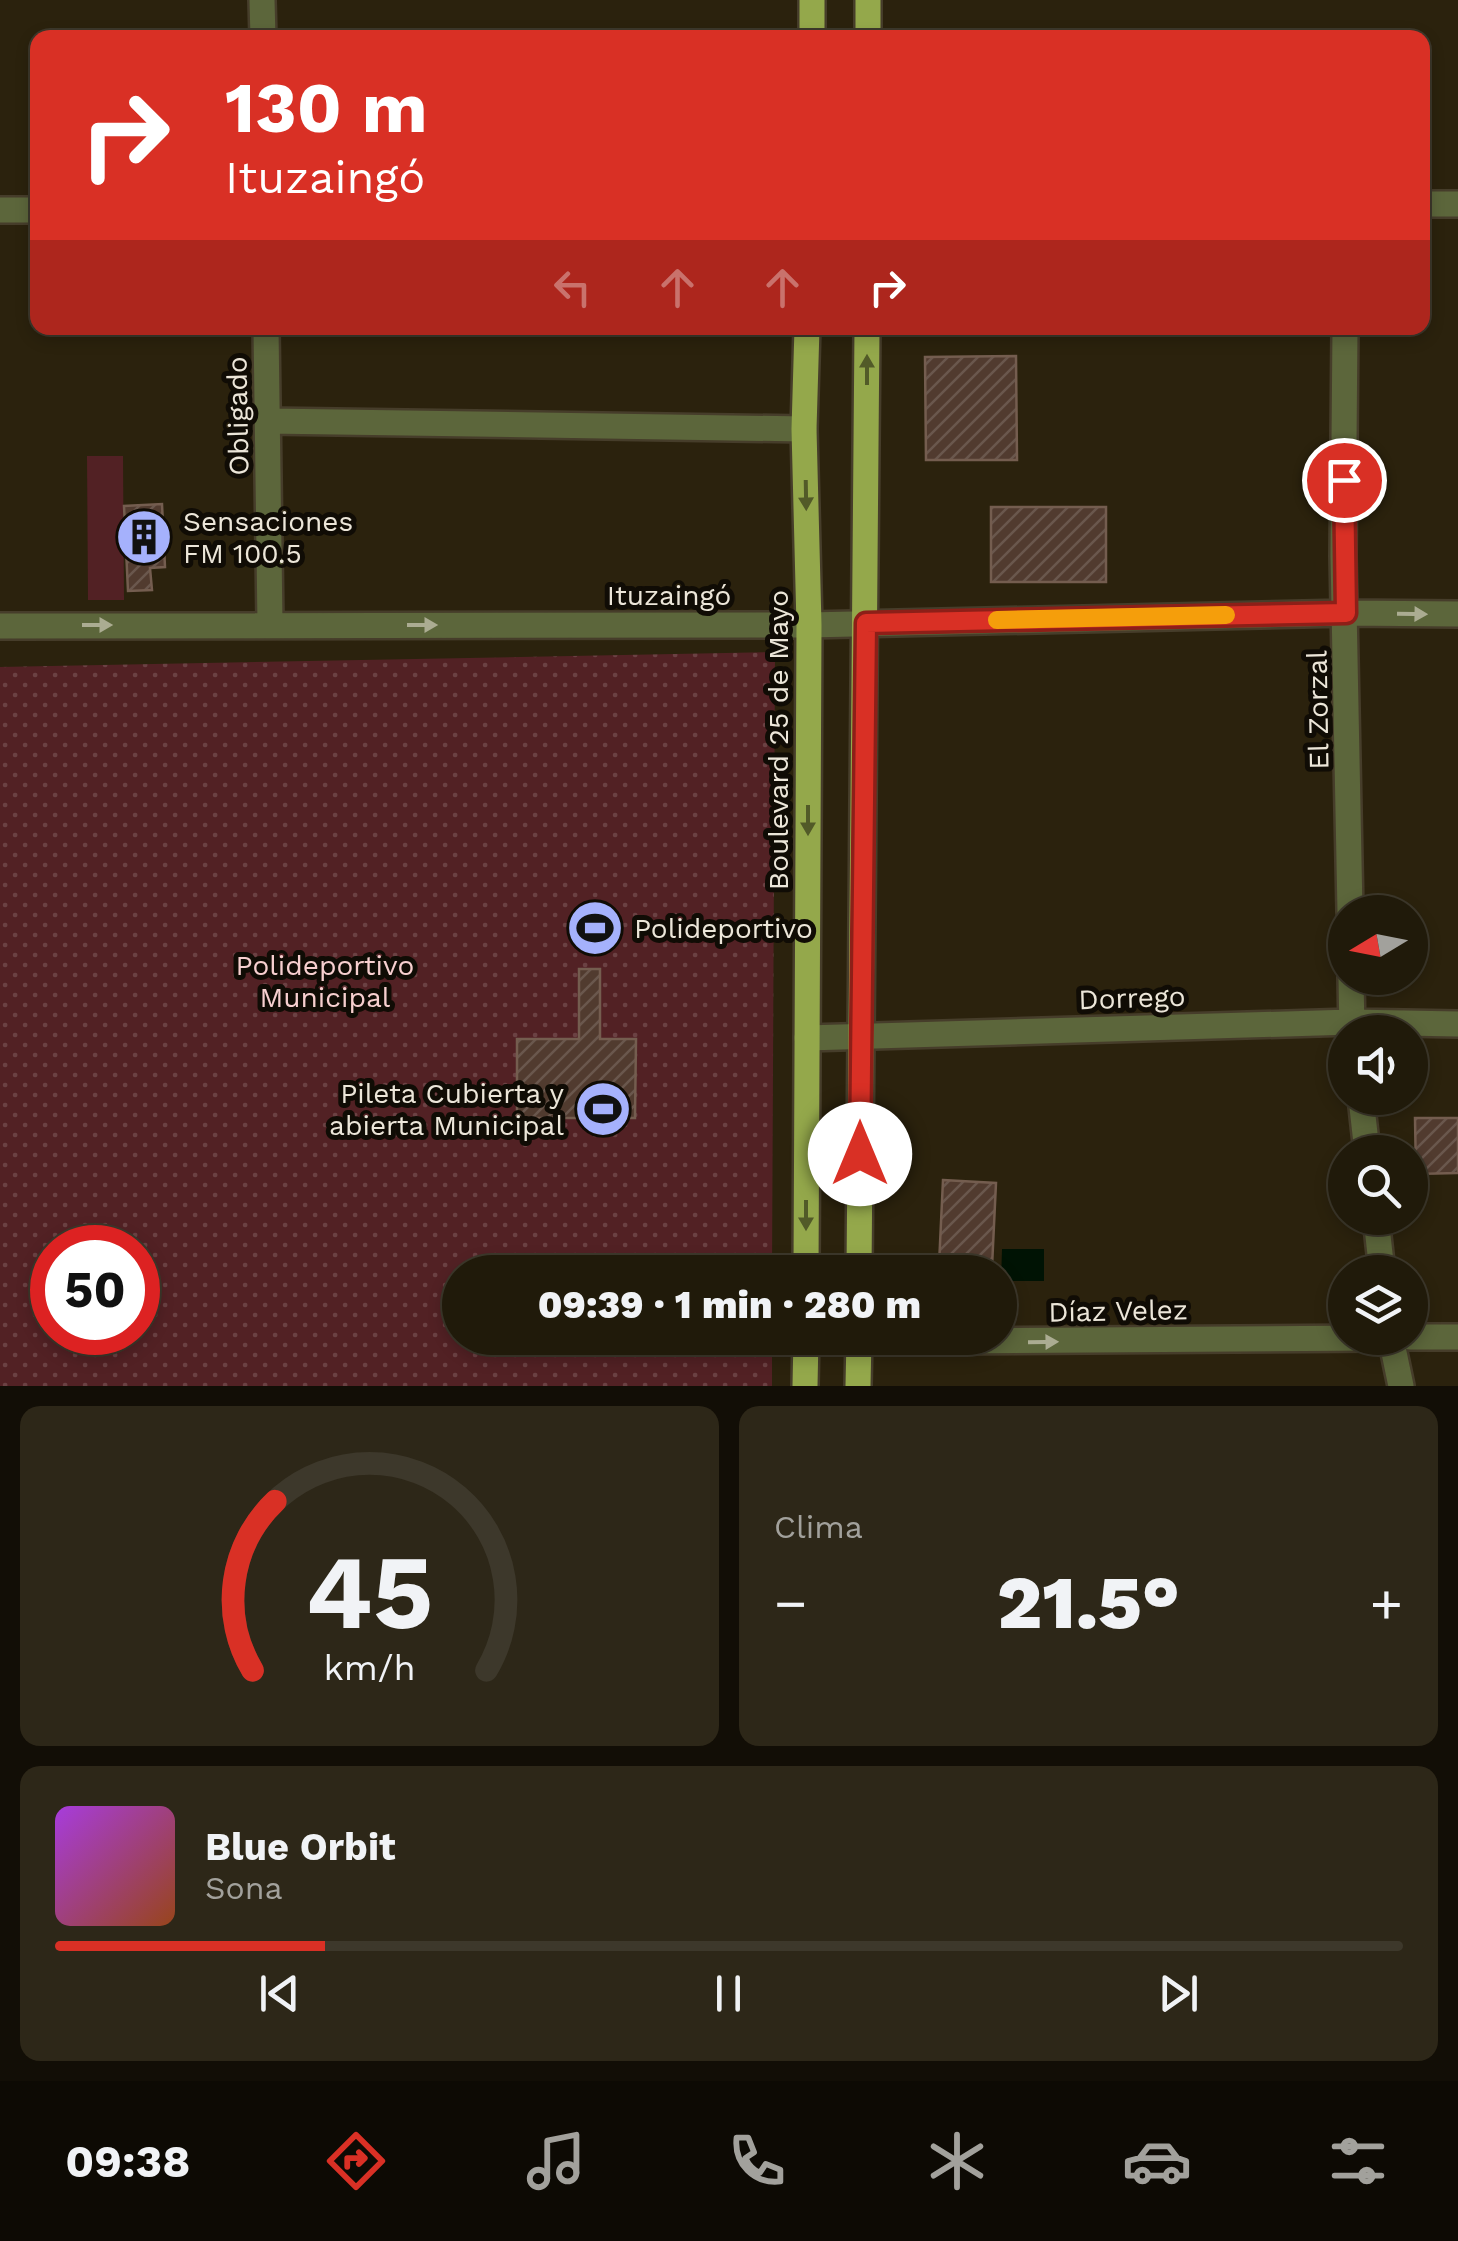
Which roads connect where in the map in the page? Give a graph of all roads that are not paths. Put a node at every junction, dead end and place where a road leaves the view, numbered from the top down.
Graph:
1 (262, 0) edge
2 (812, 0) edge
3 (868, 0) edge
4 (262, 30) edge
5 (812, 30) edge
6 (868, 30) edge
7 (1430, 204) edge
8 (1458, 204) edge
9 (0, 210) edge
10 (30, 210) edge
11 (266, 335) edge
12 (807, 335) edge
13 (867, 335) edge
14 (1344, 335) edge
15 (268, 421) junction
16 (804, 429) junction
17 (1346, 613) junction
18 (1458, 614) edge
19 (866, 623) junction
20 (270, 624) junction
21 (809, 625) junction
22 (0, 626) edge
23 (1350, 895) edge
24 (1458, 1024) edge
25 (1428, 1025) edge
26 (1328, 1027) edge
27 (861, 1036) junction
28 (807, 1038) junction
29 (806, 1255) edge
30 (860, 1255) edge
31 (1428, 1337) edge
32 (1458, 1337) edge
33 (1328, 1338) edge
34 (1017, 1340) edge
35 (806, 1355) edge
36 (859, 1355) edge
37 (1395, 1355) edge
38 (805, 1386) edge
39 (858, 1386) edge
40 (1401, 1386) edge

1 - 4 street
2 - 5 main road
3 - 6 main road
7 - 8 street
9 - 10 street
11 - 15 street, Obligado
12 - 16 main road, Boulevard 25 de Mayo
19 -> 13 main road
14 - 17 street, El Zorzal
15 - 16 street
15 - 20 street, Obligado
16 -> 21 main road, Boulevard 25 de Mayo
17 -> 18 street, Ituzaingó
17 - 19 street, Ituzaingó
17 - 23 street, El Zorzal
19 - 21 street, Ituzaingó
19 - 27 main road
20 -> 21 street, Ituzaingó
22 -> 20 street, Ituzaingó
21 -> 28 main road, Boulevard 25 de Mayo
24 - 25 street, Dorrego
26 - 27 street, Dorrego
27 - 28 street, Dorrego
27 - 30 main road
28 -> 29 main road, Boulevard 25 de Mayo
31 - 32 street
34 -> 33 street, Díaz Velez
35 - 38 main road
36 - 39 main road
37 - 40 street

